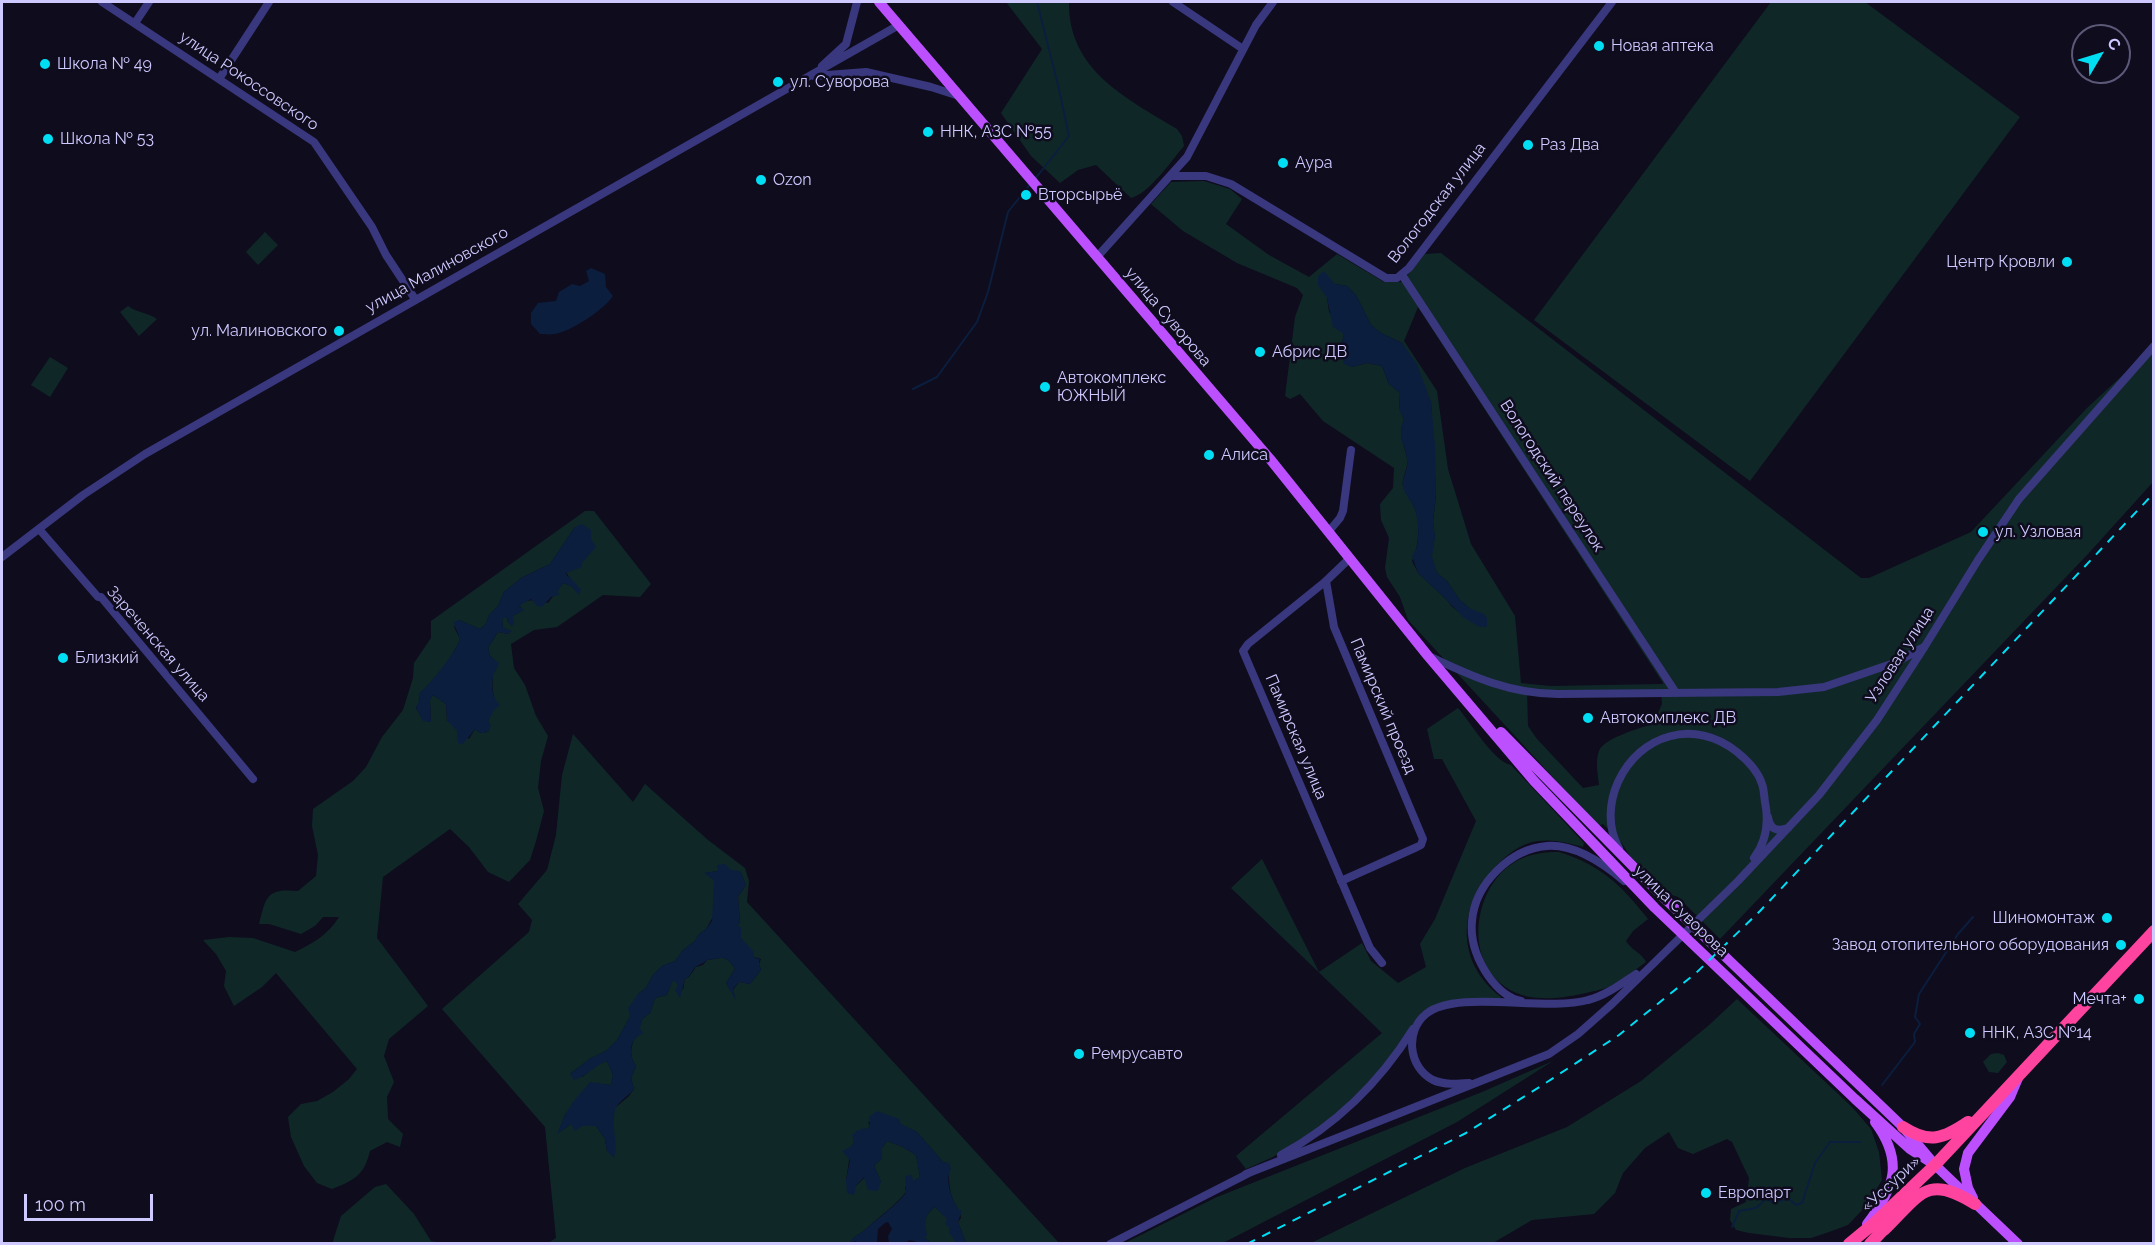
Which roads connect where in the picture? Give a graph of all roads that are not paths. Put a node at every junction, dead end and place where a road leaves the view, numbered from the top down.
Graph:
1 (102, 2) edge
2 (149, 2) edge
3 (269, 2) edge
4 (857, 2) edge
5 (879, 2) edge
6 (1173, 2) edge
7 (1273, 2) edge
8 (1612, 2) edge
9 (135, 23) junction
10 (899, 25) junction
11 (1243, 49) junction
12 (810, 77) junction
13 (219, 79) junction
14 (959, 96) junction
15 (1170, 176) junction
16 (1097, 257) junction
17 (1402, 275) junction
18 (415, 299) junction
19 (2154, 346) edge
20 (1351, 450) dead end
21 (39, 529) junction
22 (1329, 531) junction
23 (2, 556) edge
24 (1350, 558) junction
25 (1326, 581) junction
26 (1925, 646) junction
27 (1428, 656) junction
28 (1676, 693) junction
29 (253, 779) dead end
30 (1767, 813) junction
31 (1790, 827) junction
32 (1629, 864) junction
33 (1341, 881) junction
34 (1738, 881) junction
35 (1654, 908) junction
36 (2154, 931) edge
37 (1382, 963) dead end
38 (1653, 963) junction
39 (1536, 1005) junction
40 (1413, 1029) junction
41 (2021, 1072) junction
42 (1478, 1083) junction
43 (1855, 1099) junction
44 (1984, 1112) junction
45 (1903, 1127) junction
46 (1935, 1165) junction
47 (1246, 1174) junction
48 (1976, 1204) junction
49 (1884, 1230) junction
50 (1853, 1240) edge
51 (1110, 1244) edge
52 (1870, 1244) edge
53 (2018, 1244) edge

1 - 9 street, улица Рокоссовского
2 - 9 street
3 - 13 street
4 - 12 street
5 - 10 main road, улица Суворова
6 - 11 street
7 - 11 street
8 - 17 street, Вологодская улица
9 - 13 street, улица Рокоссовского
10 - 12 street, улица Малиновского
10 - 14 main road, улица Суворова
11 - 15 street
12 - 14 street
12 - 18 street, улица Малиновского
13 - 18 street, улица Рокоссовского
14 - 16 main road, улица Суворова
15 - 16 street
15 - 17 street, Вологодская улица
16 - 22 main road, улица Суворова
17 - 28 street, Вологодский переулок
18 - 21 street, улица Малиновского
19 - 26 street, Узловая улица
20 - 22 street
21 - 23 street, улица Малиновского
21 - 29 street, Зареченская улица
22 - 24 main road, улица Суворова
24 - 25 street, Памирская улица
24 - 27 main road, улица Суворова
25 - 33 street, Памирская улица
25 - 33 street, Памирский проезд
26 - 28 street
26 - 31 street, Узловая улица
27 - 28 street
27 - 32 main road, улица Суворова
27 - 35 main road, улица Суворова
30 - 31 street
30 - 32 street
30 - 34 street
31 - 34 street, Узловая улица
32 - 45 main road, улица Суворова
33 - 37 street, Памирская улица
34 - 38 street, Узловая улица
35 - 39 street
35 - 43 main road, улица Суворова
36 - 41 highway
38 - 39 street
38 - 42 street
39 - 40 street
40 - 42 street
40 - 47 street
41 - 44 highway
41 - 48 main road
42 - 47 street
43 - 46 main road, улица Суворова
43 - 50 main road
44 - 45 highway
44 - 46 highway
45 - 46 main road, улица Суворова
46 - 48 main road, улица Суворова
46 - 49 highway, «Уссури»
46 - 50 highway, «Уссури»
47 - 51 street
48 - 49 highway
48 - 53 main road, улица Суворова
49 - 52 highway, «Уссури»

